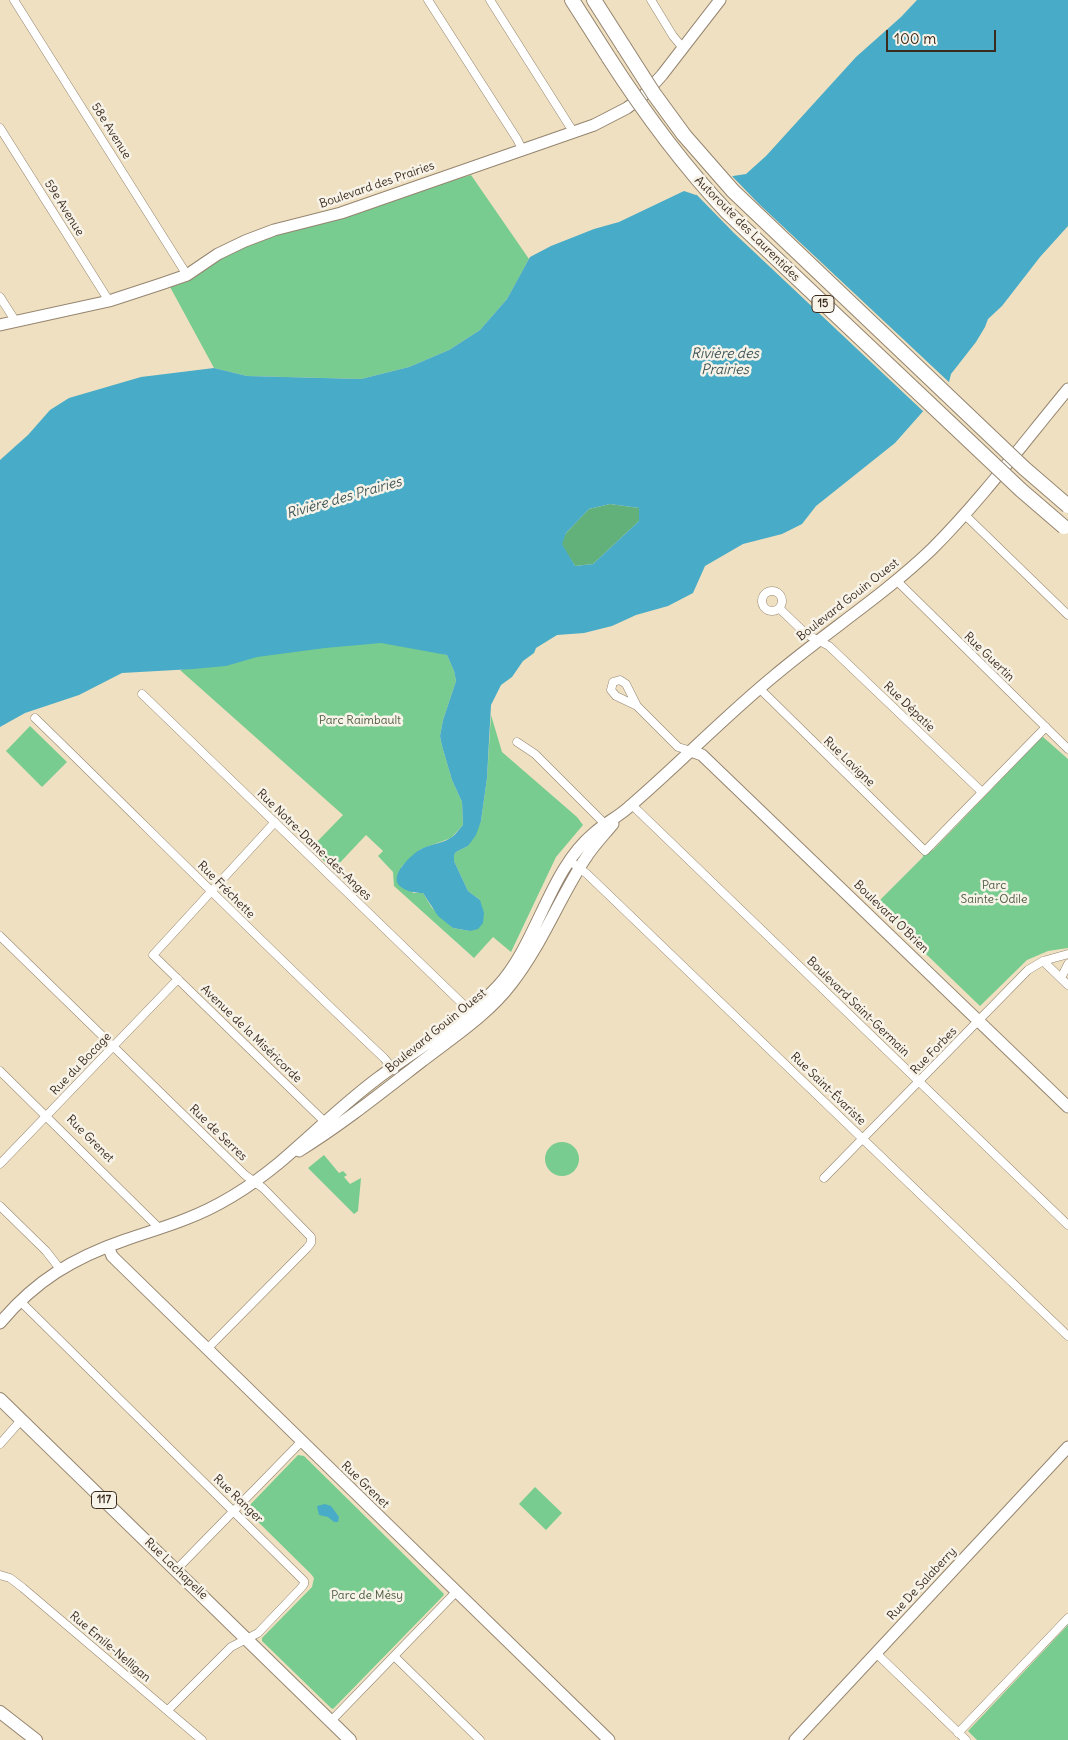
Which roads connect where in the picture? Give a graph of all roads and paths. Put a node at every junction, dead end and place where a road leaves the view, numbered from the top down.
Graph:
1 (14, 0) edge
2 (428, 0) edge
3 (490, 0) edge
4 (572, 0) edge
5 (594, 0) edge
6 (651, 0) edge
7 (720, 0) edge
8 (683, 48) junction
9 (0, 128) edge
10 (574, 133) junction
11 (522, 150) junction
12 (187, 275) junction
13 (0, 297) edge
14 (109, 300) junction
15 (16, 322) junction
16 (0, 325) edge
17 (1068, 389) edge
18 (1068, 506) edge
19 (964, 514) junction
20 (1066, 529) edge
21 (896, 580) junction
22 (779, 608) dead end
23 (1068, 615) edge
24 (819, 641) junction
25 (759, 688) junction
26 (142, 694) dead end
27 (637, 706) dead end
28 (36, 718) dead end
29 (1046, 727) junction
30 (517, 742) dead end
31 (1068, 749) edge
32 (691, 751) junction
33 (982, 792) junction
34 (628, 808) junction
35 (275, 822) junction
36 (607, 826) junction
37 (575, 864) junction
38 (212, 890) junction
39 (0, 936) edge
40 (1068, 954) edge
41 (1043, 960) junction
42 (1068, 964) edge
43 (1061, 978) junction
44 (178, 979) junction
45 (1068, 985) edge
46 (470, 1011) junction
47 (979, 1021) junction
48 (114, 1047) junction
49 (392, 1068) junction
50 (0, 1070) edge
51 (400, 1078) junction
52 (920, 1082) junction
53 (1068, 1107) edge
54 (46, 1115) junction
55 (329, 1125) junction
56 (864, 1139) junction
57 (0, 1164) edge
58 (824, 1178) dead end
59 (254, 1182) junction
60 (0, 1206) edge
61 (1068, 1225) edge
62 (160, 1229) junction
63 (108, 1246) junction
64 (60, 1269) junction
65 (20, 1301) junction
66 (0, 1323) edge
67 (1068, 1336) edge
68 (207, 1349) junction
69 (0, 1399) edge
70 (22, 1420) junction
71 (302, 1441) junction
72 (0, 1444) edge
73 (1068, 1448) edge
74 (233, 1511) junction
75 (176, 1569) junction
76 (0, 1575) edge
77 (456, 1592) junction
78 (1068, 1618) edge
79 (246, 1638) junction
80 (876, 1653) junction
81 (394, 1656) junction
82 (168, 1710) junction
83 (0, 1712) edge
84 (331, 1721) junction
85 (958, 1733) junction
86 (36, 1740) edge
87 (202, 1740) edge
88 (350, 1740) edge
89 (480, 1740) edge
90 (608, 1740) edge
91 (795, 1740) edge
92 (966, 1740) edge

1 - 12 street, 58e Avenue
2 - 11 street
3 - 10 street
4 - 20 highway, Autoroute des Laurentides / 15, bridge
5 - 18 highway, Autoroute des Laurentides / 15, bridge
6 - 8 street
7 - 8 street, Boulevard des Prairies
8 - 10 street, Boulevard des Prairies
9 - 14 street, 59e Avenue
10 - 11 street, Boulevard des Prairies
11 - 12 street, Boulevard des Prairies
12 - 14 street, Boulevard des Prairies
13 - 15 street
14 - 15 street, Boulevard des Prairies
15 - 16 street, Boulevard des Prairies
17 - 19 street, Boulevard Gouin Ouest
19 - 21 street, Boulevard Gouin Ouest
19 - 23 street
21 - 24 street, Boulevard Gouin Ouest
21 - 29 street, Rue Guertin
22 - 24 street, Rue Dépatie
24 - 25 street, Boulevard Gouin Ouest
24 - 33 street, Rue Dépatie
25 - 32 street, Boulevard Gouin Ouest
25 - 33 street, Rue Lavigne
26 - 35 street, Rue Notre-Dame-des-Anges
27 - 32 street
28 - 38 street, Rue Fréchette
29 - 31 street, Rue Guertin
29 - 33 street
30 - 36 street
32 - 34 street, Boulevard Gouin Ouest
32 - 47 street, Boulevard O'Brien
34 - 36 street, Boulevard Gouin Ouest
34 - 52 street, Boulevard Saint-Germain
35 - 38 street
35 - 46 street, Rue Notre-Dame-des-Anges
36 - 37 street, Boulevard Gouin Ouest
37 - 46 street, Boulevard Gouin Ouest
37 - 51 street, Boulevard Gouin Ouest
37 - 56 street, Rue Saint-Évariste
38 - 44 street, Avenue de la Miséricorde
38 - 49 street, Rue Fréchette
39 - 48 street, Rue de Serres
40 - 41 street, Rue Forbes
41 - 43 street
41 - 47 street, Rue Forbes
42 - 43 street
43 - 45 street
44 - 48 street, Rue du Bocage
44 - 55 street, Avenue de la Miséricorde
46 - 49 street, Boulevard Gouin Ouest
47 - 52 street, Rue Forbes
47 - 53 street, Boulevard O'Brien
48 - 54 street, Rue du Bocage
48 - 59 street, Rue de Serres
49 - 51 street, Rue Fréchette
49 - 55 street, Boulevard Gouin Ouest
50 - 54 street, Rue Grenet
51 - 55 street, Boulevard Gouin Ouest
52 - 56 street, Rue Forbes
52 - 61 street, Boulevard Saint-Germain
54 - 57 street, Rue du Bocage
54 - 62 street, Rue Grenet
55 - 59 street, Boulevard Gouin Ouest
56 - 58 street, Rue Forbes
56 - 67 street, Rue Saint-Évariste
59 - 62 street, Boulevard Gouin Ouest
59 - 68 street, Rue de Serres
60 - 64 street
62 - 63 street, Boulevard Gouin Ouest
63 - 64 street, Boulevard Gouin Ouest
63 - 68 street, Rue Grenet
64 - 65 street, Boulevard Gouin Ouest
65 - 66 street, Boulevard Gouin Ouest
65 - 74 street, Rue Ranger
68 - 71 street, Rue Grenet
69 - 70 main road, Rue Lachapelle / 117
70 - 72 street
70 - 75 main road, Rue Lachapelle / 117
71 - 74 street
71 - 77 street, Rue Grenet
73 - 80 street, Rue De Salaberry
74 - 75 street
74 - 79 street, Rue Ranger
75 - 79 main road, Rue Lachapelle / 117
76 - 82 street, Rue Emile-Nelligan
77 - 81 street
77 - 90 street, Rue Grenet
78 - 85 street
79 - 82 street, Rue Ranger
79 - 84 main road, Rue Lachapelle / 117
80 - 85 street
80 - 91 street, Rue De Salaberry
81 - 84 street
81 - 89 street
82 - 87 street, Rue Emile-Nelligan
83 - 86 main road
84 - 88 main road, Rue Lachapelle / 117
85 - 92 street

